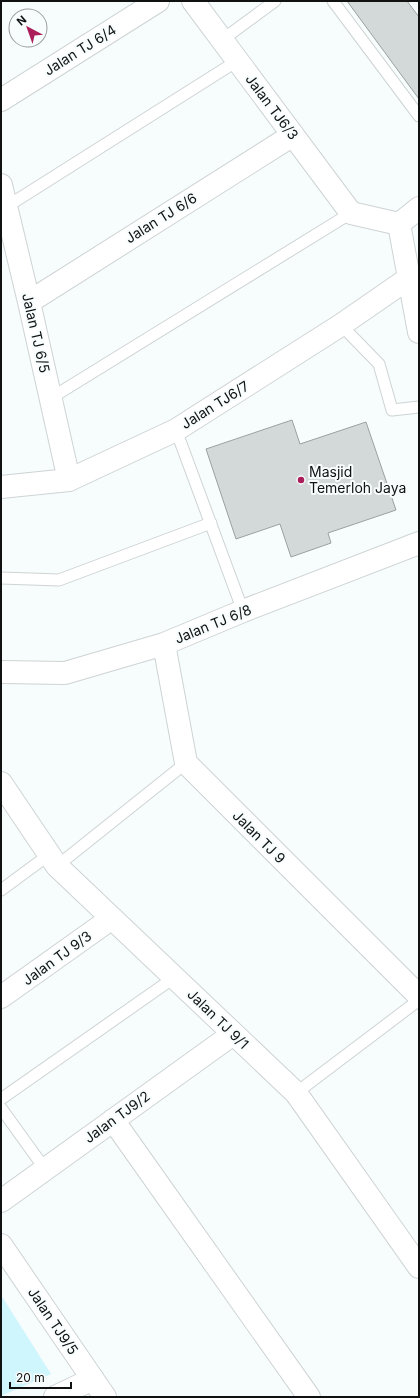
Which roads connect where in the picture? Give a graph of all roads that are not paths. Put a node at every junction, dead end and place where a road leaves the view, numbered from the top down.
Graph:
1 (158, 1) edge
2 (193, 1) edge
3 (275, 1) edge
4 (333, 1) edge
5 (222, 40) junction
6 (237, 61) junction
7 (1, 100) edge
8 (419, 116) edge
9 (293, 135) junction
10 (1, 185) edge
11 (6, 207) junction
12 (419, 208) edge
13 (352, 213) junction
14 (398, 224) junction
15 (409, 278) junction
16 (29, 302) junction
17 (341, 325) junction
18 (419, 332) edge
19 (51, 398) junction
20 (419, 407) edge
21 (176, 430) junction
22 (69, 480) junction
23 (1, 487) edge
24 (211, 523) junction
25 (419, 543) edge
26 (1, 578) edge
27 (243, 611) junction
28 (164, 644) junction
29 (1, 672) edge
30 (186, 763) junction
31 (1, 783) edge
32 (54, 860) junction
33 (1, 890) edge
34 (112, 918) junction
35 (174, 978) junction
36 (419, 996) edge
37 (1, 997) edge
38 (419, 1000) edge
39 (233, 1034) junction
40 (296, 1093) junction
41 (1, 1099) edge
42 (1, 1108) edge
43 (114, 1120) junction
44 (45, 1169) junction
45 (1, 1201) edge
46 (1, 1245) edge
47 (419, 1267) edge
48 (93, 1379) junction
49 (55, 1397) edge
50 (105, 1397) edge
51 (309, 1397) edge

1 - 7 street, Jalan TJ 6/4
2 - 5 street, Jalan TJ6/3
3 - 5 lane
4 - 8 lane
5 - 6 street, Jalan TJ6/3
6 - 9 street, Jalan TJ6/3
6 - 11 lane
9 - 13 street, Jalan TJ6/3
9 - 16 street, Jalan TJ 6/6
10 - 11 street, Jalan TJ 6/5
11 - 16 street, Jalan TJ 6/5
12 - 14 street
13 - 14 street
13 - 19 lane
14 - 15 street
15 - 17 street, Jalan TJ6/7
15 - 18 street
16 - 19 street, Jalan TJ 6/5
17 - 20 lane
17 - 21 street, Jalan TJ6/7
19 - 22 street, Jalan TJ 6/5
21 - 22 street, Jalan TJ6/7
21 - 24 lane
22 - 23 street, Jalan TJ6/7
24 - 26 lane
24 - 27 lane
25 - 27 street, Jalan TJ 6/8
27 - 28 street, Jalan TJ 6/8
28 - 29 street, Jalan TJ 6/8
28 - 30 street
30 - 32 lane
30 - 36 street, Jalan TJ 9
31 - 32 street, Jalan TJ 9/1
32 - 33 lane
32 - 34 street, Jalan TJ 9/1
34 - 35 street, Jalan TJ 9/1
34 - 37 street, Jalan TJ 9/3
35 - 39 street, Jalan TJ 9/1
35 - 41 lane
38 - 40 lane
39 - 40 street, Jalan TJ 9/1
39 - 43 street, Jalan TJ9/2
40 - 47 street, Jalan TJ 9/1
42 - 44 lane
43 - 44 street, Jalan TJ9/2
43 - 51 street
44 - 45 street, Jalan TJ9/2
46 - 48 street, Jalan TJ9/5
48 - 49 street
48 - 50 street, Jalan TJ9/5

